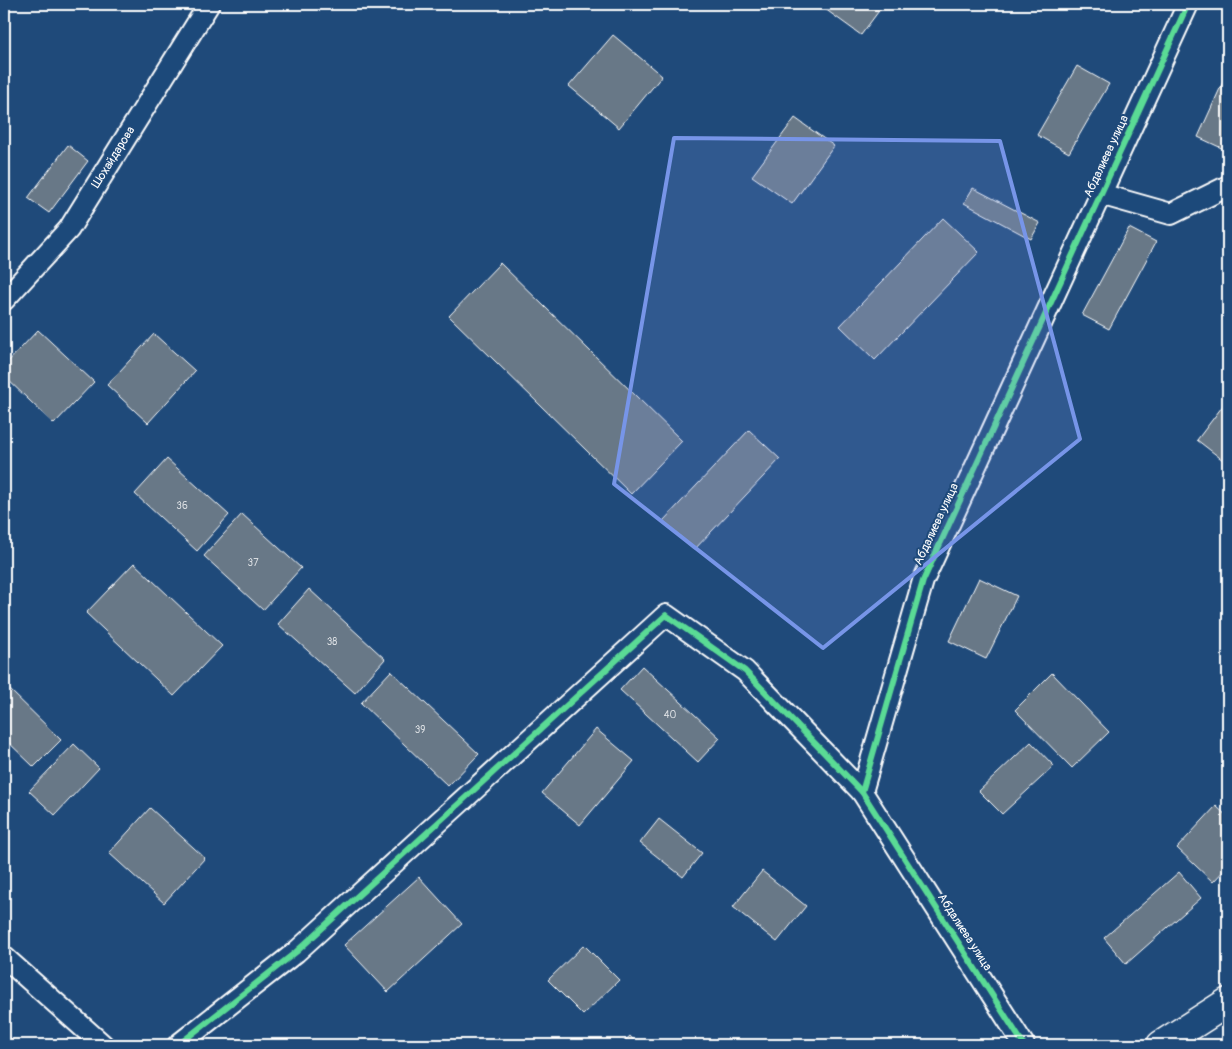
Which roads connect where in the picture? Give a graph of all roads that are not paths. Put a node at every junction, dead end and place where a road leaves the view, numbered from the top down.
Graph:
1 (209, 4) edge
2 (1188, 4) edge
3 (1228, 186) edge
4 (1100, 194) junction
5 (4, 300) edge
6 (862, 792) junction
7 (4, 957) edge
8 (1228, 1002) edge
9 (103, 1045) edge
10 (178, 1045) edge
11 (1024, 1045) edge
12 (1161, 1045) edge

1 - 5 street, Шохайдарова
2 - 4 street, Абдалиева улица
3 - 4 street
4 - 6 street, Абдалиева улица
6 - 10 street
6 - 11 street, Абдалиева улица
7 - 9 street
8 - 12 main road

